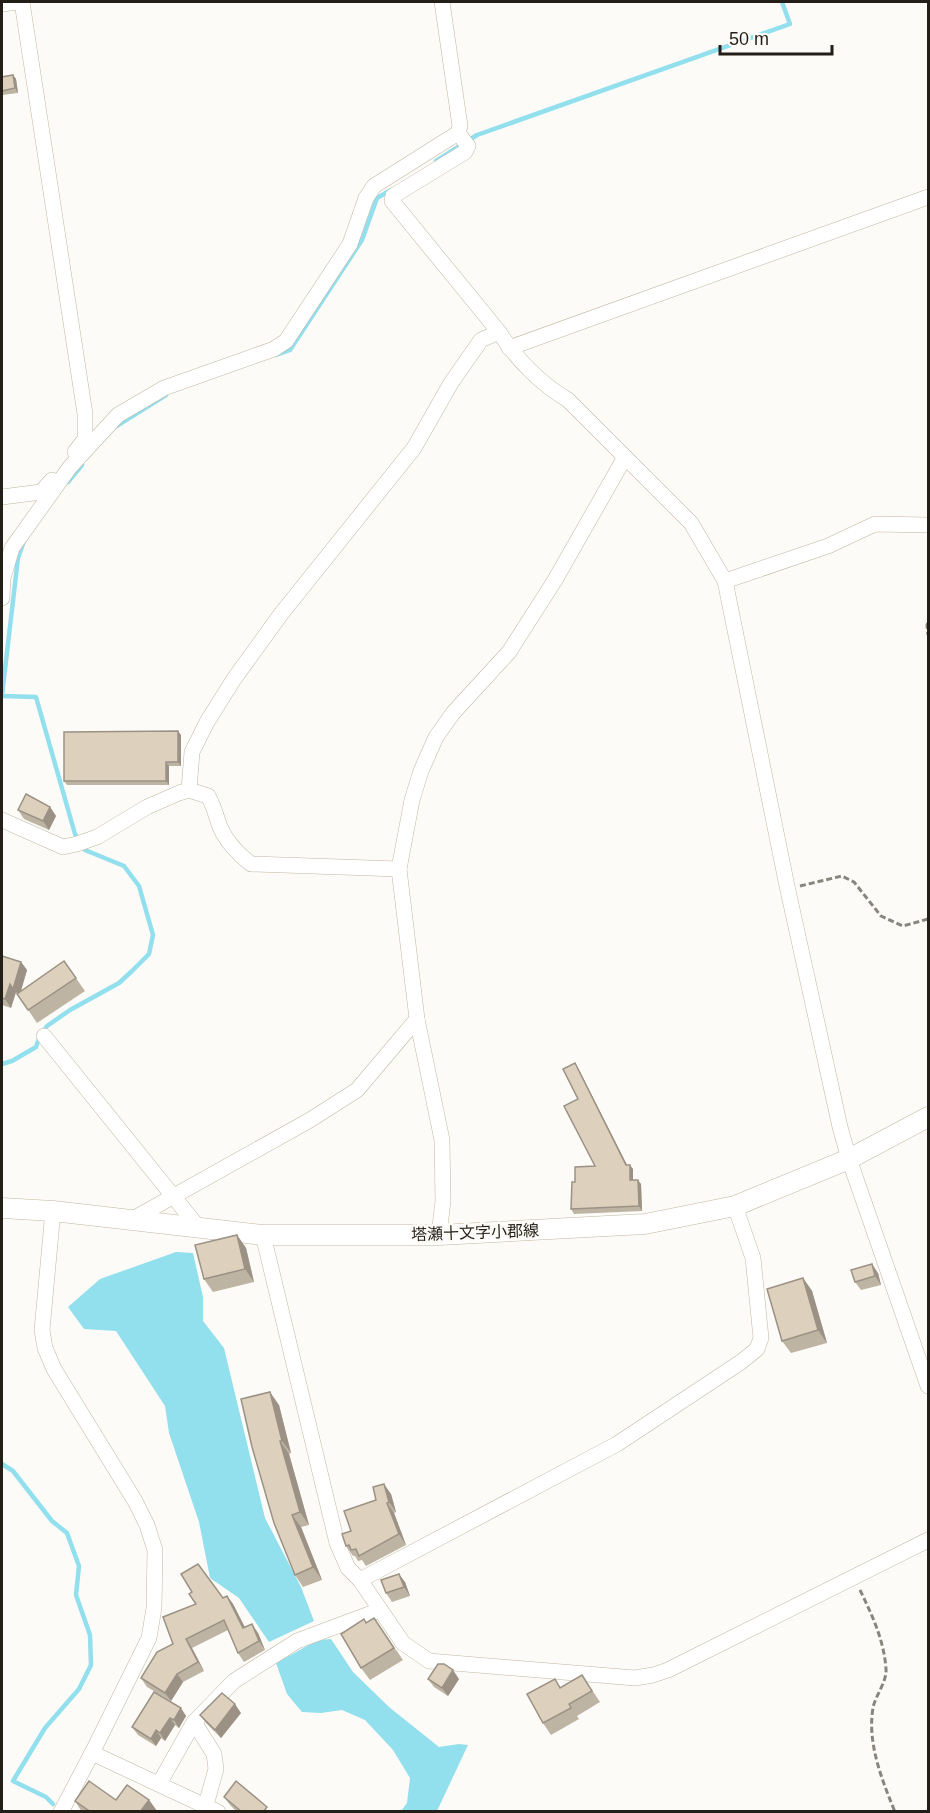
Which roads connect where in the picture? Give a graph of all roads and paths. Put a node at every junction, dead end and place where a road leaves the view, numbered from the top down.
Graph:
1 (20, 2) edge
2 (442, 2) edge
3 (2, 4) edge
4 (458, 133) junction
5 (928, 197) edge
6 (499, 332) junction
7 (509, 348) junction
8 (625, 457) junction
9 (68, 465) junction
10 (2, 497) edge
11 (928, 525) edge
12 (725, 581) junction
13 (2, 598) edge
14 (928, 623) edge
15 (928, 635) edge
16 (189, 790) junction
17 (2, 820) edge
18 (399, 868) junction
19 (787, 886) junction
20 (928, 919) edge
21 (417, 1020) junction
22 (44, 1036) dead end
23 (928, 1117) edge
24 (849, 1159) junction
25 (173, 1197) junction
26 (735, 1206) junction
27 (2, 1208) edge
28 (53, 1211) junction
29 (131, 1220) junction
30 (198, 1227) junction
31 (263, 1235) junction
32 (439, 1235) junction
33 (928, 1386) edge
34 (928, 1540) edge
35 (854, 1577) junction
36 (360, 1580) junction
37 (380, 1610) junction
38 (194, 1722) junction
39 (92, 1754) junction
40 (159, 1784) junction
41 (209, 1809) edge
42 (61, 1812) edge
43 (896, 1812) edge

1 - 3 street
1 - 9 street
2 - 4 street
4 - 6 street
4 - 9 street
5 - 7 street
6 - 7 street
6 - 16 street
7 - 8 street
8 - 12 street
8 - 18 street
9 - 10 street
9 - 13 street
11 - 12 street
12 - 19 street
14 - 15 path
16 - 17 street
16 - 18 street
18 - 21 street
19 - 20 path
19 - 24 street
21 - 25 street
21 - 32 street
22 - 25 street
23 - 24 main road, 塔瀬十文字小郡線
24 - 26 main road, 塔瀬十文字小郡線
24 - 33 street
25 - 29 street
25 - 30 street
26 - 32 main road, 塔瀬十文字小郡線
26 - 36 street
27 - 28 main road, 塔瀬十文字小郡線
28 - 29 main road, 塔瀬十文字小郡線
28 - 39 street
29 - 30 main road, 塔瀬十文字小郡線
30 - 31 main road, 塔瀬十文字小郡線
31 - 32 main road, 塔瀬十文字小郡線
31 - 36 street
34 - 35 street
35 - 37 street
35 - 43 path
36 - 37 street
37 - 38 street
38 - 40 street
38 - 41 street
39 - 40 street
39 - 42 street
40 - 41 street

